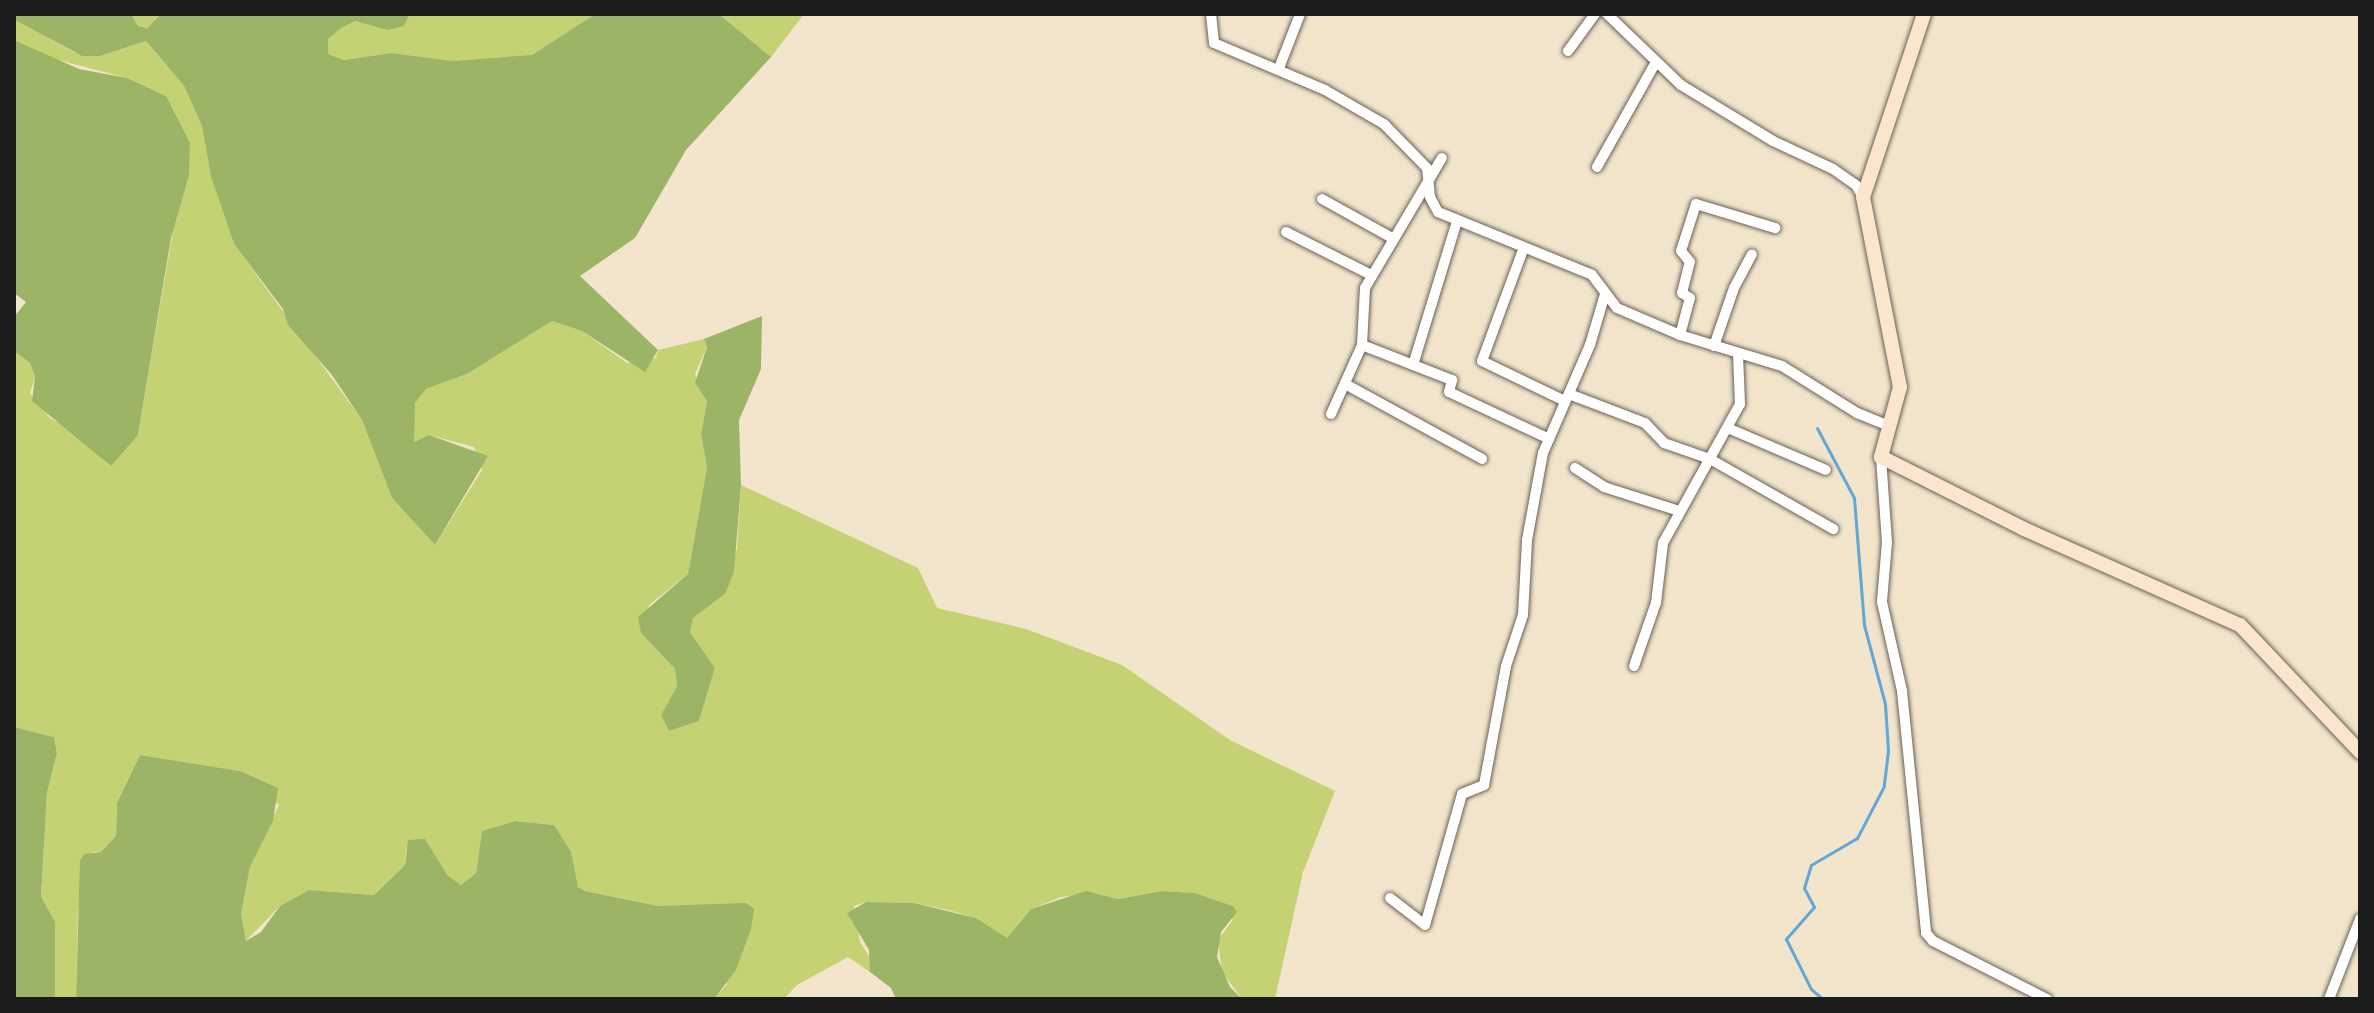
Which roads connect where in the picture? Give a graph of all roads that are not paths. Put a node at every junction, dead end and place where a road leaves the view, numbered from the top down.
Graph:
1 (1300, 14) edge
2 (1595, 14) edge
3 (1607, 14) edge
4 (1924, 14) edge
5 (1208, 15) edge
6 (1568, 51) dead end
7 (1656, 62) junction
8 (1279, 68) junction
9 (1442, 158) dead end
10 (1597, 167) dead end
11 (1429, 182) junction
12 (1863, 197) junction
13 (1322, 199) dead end
14 (1457, 221) junction
15 (1775, 228) dead end
16 (1286, 232) dead end
17 (1392, 238) junction
18 (1523, 250) junction
19 (1752, 254) dead end
20 (1371, 275) junction
21 (1605, 294) junction
22 (1680, 335) junction
23 (1362, 345) junction
24 (1714, 346) junction
25 (1738, 355) junction
26 (1413, 365) junction
27 (1347, 385) junction
28 (1567, 398) junction
29 (1331, 414) dead end
30 (1890, 426) junction
31 (1730, 429) junction
32 (1547, 438) junction
33 (1881, 457) junction
34 (1482, 459) dead end
35 (1710, 459) junction
36 (1575, 468) dead end
37 (1826, 470) dead end
38 (1679, 511) junction
39 (1833, 529) dead end
40 (1634, 666) dead end
41 (2360, 752) edge
42 (1390, 898) dead end
43 (2360, 919) edge
44 (2047, 999) edge
45 (2329, 999) edge

1 - 8 street
2 - 6 street
3 - 7 street
4 - 12 street
5 - 8 street
7 - 10 street
7 - 12 street
8 - 11 street
9 - 11 street
11 - 14 street
11 - 17 street
12 - 30 street
13 - 17 street
14 - 18 street
14 - 26 street
15 - 22 street
16 - 20 street
17 - 20 street
18 - 21 street
18 - 28 street
19 - 24 street
20 - 23 street
21 - 22 street
21 - 28 street
22 - 24 street
23 - 26 street
23 - 27 street
24 - 25 street
25 - 30 street
25 - 31 street
26 - 32 street
27 - 29 street
27 - 34 street
28 - 32 street
28 - 35 street
30 - 33 street
31 - 35 street
31 - 37 street
32 - 42 street
33 - 41 street
33 - 44 street
35 - 38 street
35 - 39 street
36 - 38 street
38 - 40 street
43 - 45 street

